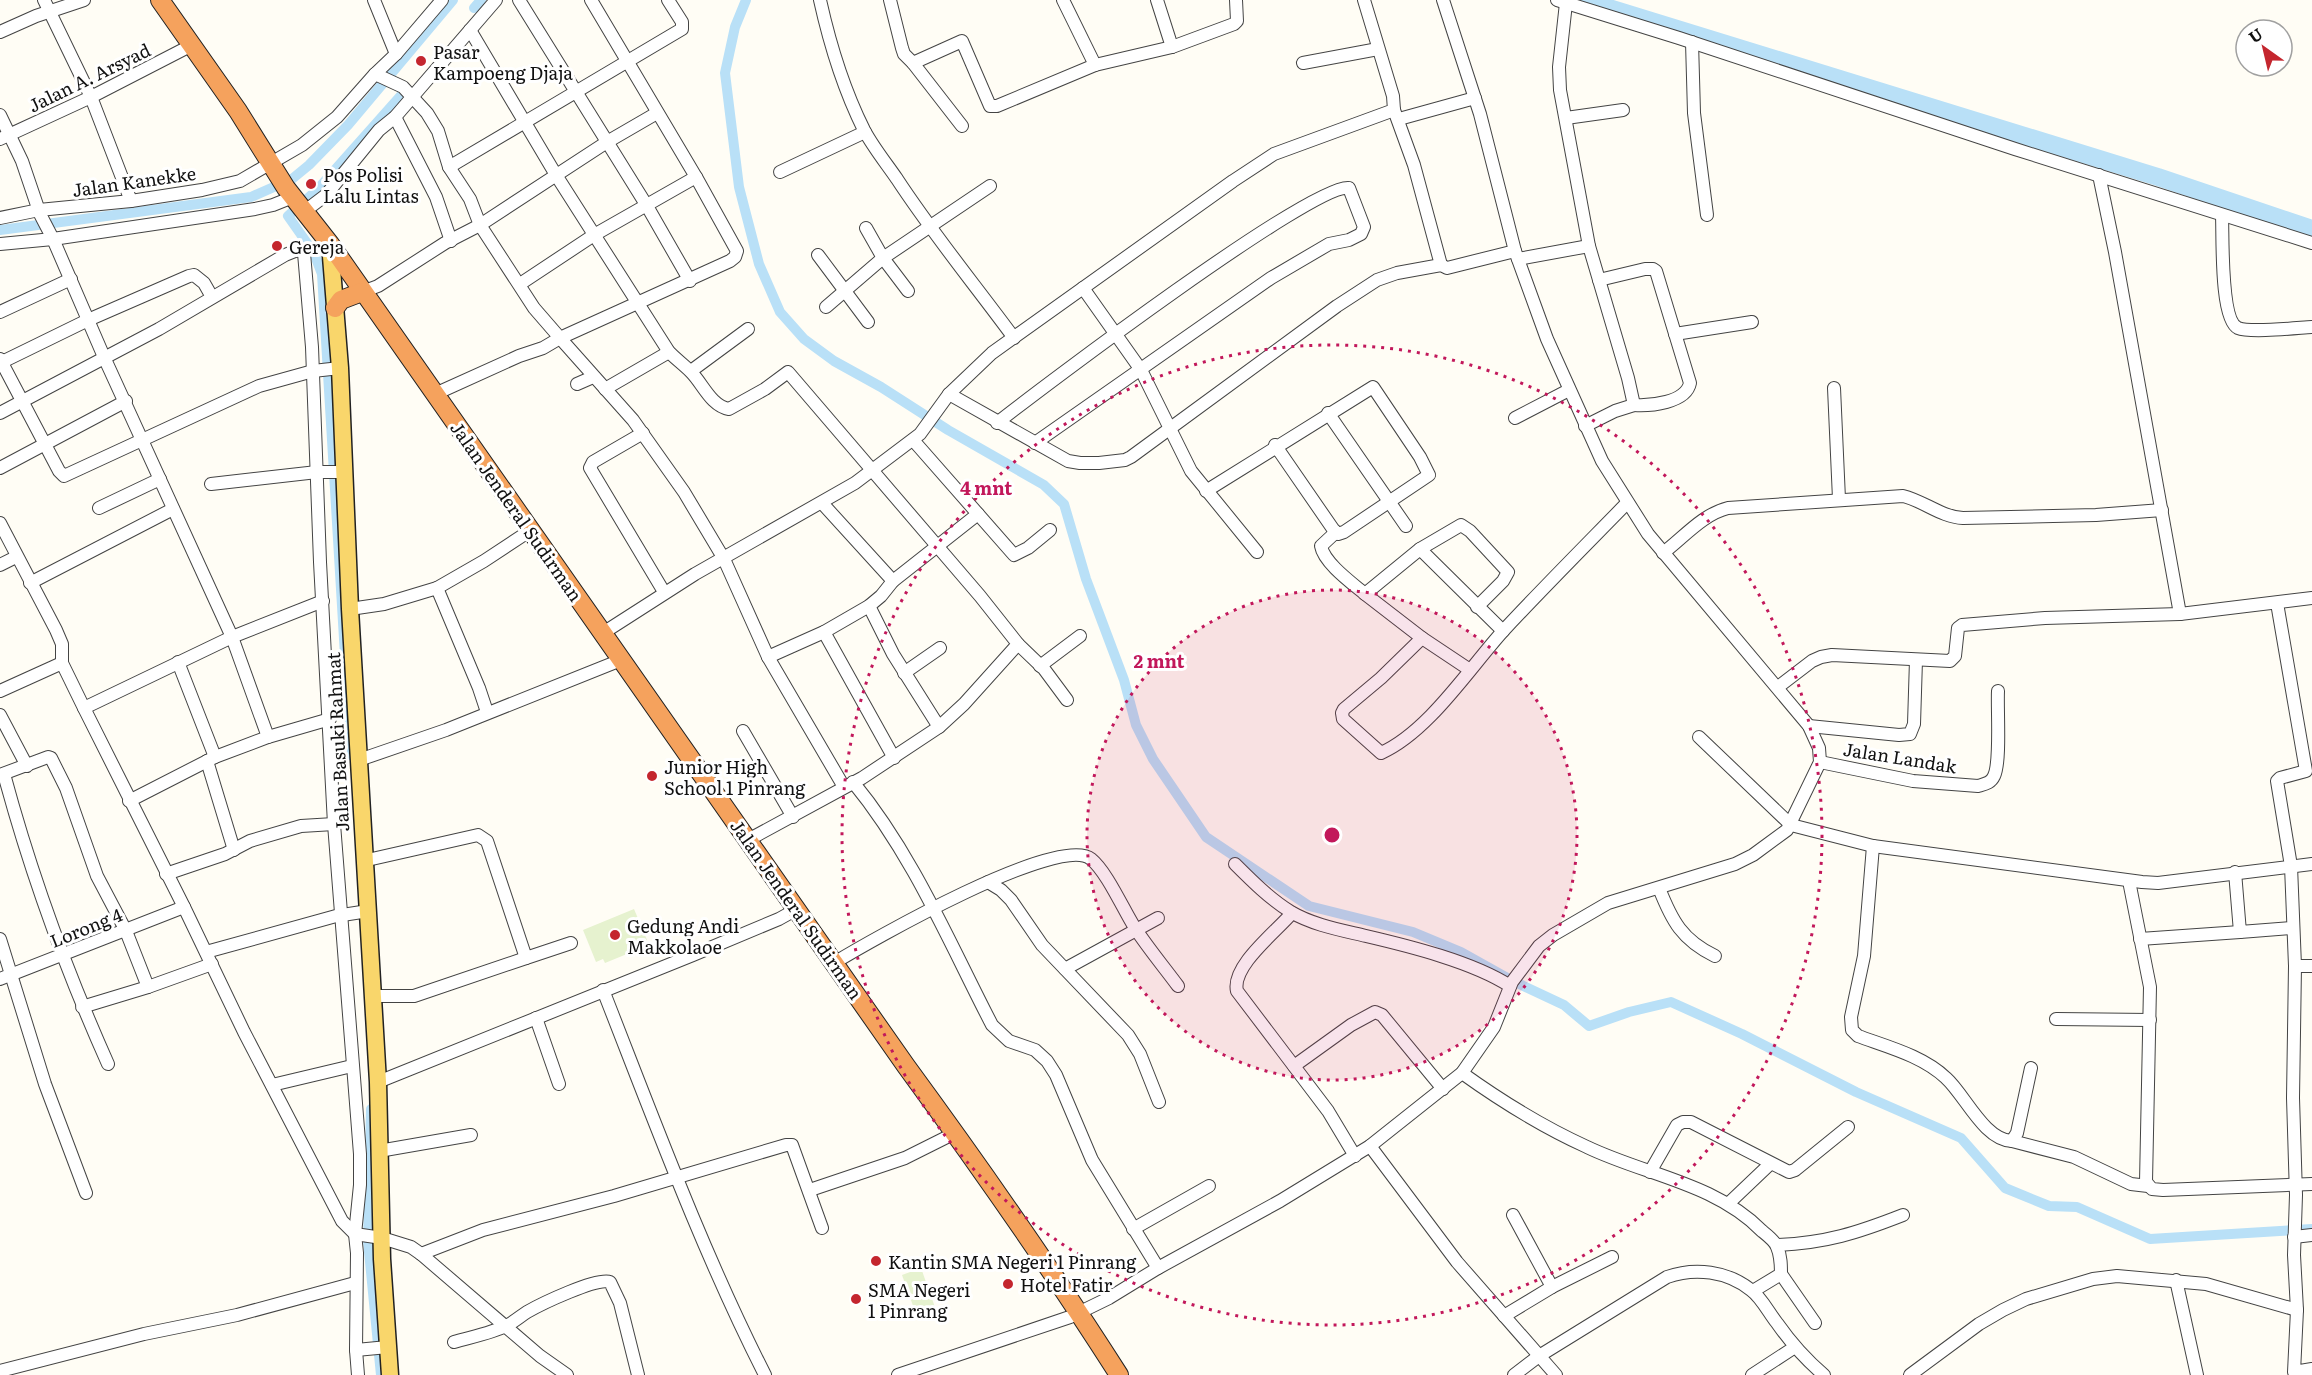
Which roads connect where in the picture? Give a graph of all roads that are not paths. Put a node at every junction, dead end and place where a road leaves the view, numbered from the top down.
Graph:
1 (44, 0) edge
2 (84, 0) edge
3 (160, 0) edge
4 (374, 0) edge
5 (441, 0) edge
6 (496, 0) edge
7 (519, 0) edge
8 (591, 0) edge
9 (668, 0) edge
10 (820, 0) edge
11 (890, 0) edge
12 (1063, 0) edge
13 (1157, 0) edge
14 (1236, 0) edge
15 (1364, 0) edge
16 (1443, 0) edge
17 (1561, 2) edge
18 (50, 12) junction
19 (470, 30) junction
20 (0, 32) edge
21 (1692, 42) junction
22 (192, 45) junction
23 (1172, 47) junction
24 (1378, 49) junction
25 (396, 54) junction
26 (628, 61) junction
27 (914, 63) junction
28 (1303, 63) dead end
29 (1095, 64) junction
30 (376, 74) junction
31 (576, 91) junction
32 (413, 96) junction
33 (92, 97) junction
34 (1475, 98) junction
35 (1623, 110) dead end
36 (657, 113) junction
37 (0, 115) edge
38 (1396, 115) junction
39 (395, 117) junction
40 (1566, 118) junction
41 (525, 121) junction
42 (962, 126) dead end
43 (865, 132) junction
44 (4, 137) edge
45 (607, 142) junction
46 (271, 167) junction
47 (449, 167) junction
48 (780, 172) dead end
49 (556, 175) junction
50 (696, 177) junction
51 (2100, 180) junction
52 (990, 186) dead end
53 (296, 200) junction
54 (131, 201) junction
55 (647, 206) junction
56 (39, 212) junction
57 (1707, 215) dead end
58 (0, 218) edge
59 (2223, 223) junction
60 (480, 225) junction
61 (928, 226) junction
62 (866, 228) dead end
63 (594, 235) junction
64 (51, 236) junction
65 (452, 241) junction
66 (2312, 243) edge
67 (0, 244) edge
68 (330, 244) junction
69 (1589, 246) junction
70 (818, 255) dead end
71 (1516, 255) junction
72 (883, 258) junction
73 (1441, 266) junction
74 (71, 279) junction
75 (1599, 280) junction
76 (690, 281) junction
77 (520, 284) junction
78 (1083, 288) junction
79 (844, 290) junction
80 (908, 291) dead end
81 (362, 292) junction
82 (212, 297) junction
83 (636, 303) junction
84 (826, 307) dead end
85 (335, 308) junction
86 (0, 312) edge
87 (88, 320) junction
88 (868, 322) dead end
89 (1752, 322) dead end
90 (2312, 327) edge
91 (748, 328) dead end
92 (1675, 334) junction
93 (1115, 335) junction
94 (560, 338) junction
95 (1014, 338) junction
96 (669, 352) junction
97 (104, 357) junction
98 (1, 360) edge
99 (336, 368) junction
100 (1141, 370) junction
101 (313, 371) junction
102 (691, 371) junction
103 (593, 377) junction
104 (577, 384) dead end
105 (1834, 388) dead end
106 (605, 389) junction
107 (1569, 390) junction
108 (435, 394) junction
109 (947, 397) junction
110 (22, 401) junction
111 (126, 401) junction
112 (1634, 405) junction
113 (0, 413) edge
114 (1328, 413) junction
115 (1515, 418) dead end
116 (997, 423) junction
117 (1585, 426) junction
118 (1170, 429) junction
119 (643, 433) junction
120 (143, 439) junction
121 (913, 440) junction
122 (45, 442) junction
123 (1035, 443) junction
124 (1275, 446) junction
125 (0, 468) edge
126 (872, 471) junction
127 (317, 472) junction
128 (340, 472) junction
129 (160, 478) junction
130 (211, 484) dead end
131 (1206, 491) junction
132 (1839, 499) junction
133 (1388, 502) junction
134 (822, 503) junction
135 (1627, 503) junction
136 (99, 508) dead end
137 (173, 509) junction
138 (2162, 510) junction
139 (978, 514) junction
140 (0, 523) edge
141 (1406, 526) dead end
142 (531, 530) junction
143 (1050, 530) dead end
144 (1336, 532) junction
145 (936, 545) junction
146 (1420, 549) junction
147 (1257, 552) dead end
148 (1663, 554) junction
149 (16, 557) junction
150 (724, 559) junction
151 (0, 565) edge
152 (893, 581) junction
153 (30, 583) junction
154 (437, 588) junction
155 (664, 592) junction
156 (1365, 594) junction
157 (2312, 598) edge
158 (323, 600) junction
159 (2277, 603) junction
160 (869, 606) junction
161 (1477, 607) junction
162 (350, 609) junction
163 (2180, 614) junction
164 (1503, 631) junction
165 (824, 632) junction
166 (603, 633) junction
167 (1080, 636) dead end
168 (232, 637) junction
169 (1422, 638) junction
170 (1018, 644) junction
171 (940, 648) dead end
172 (768, 657) junction
173 (621, 660) junction
174 (1916, 660) junction
175 (178, 662) junction
176 (63, 663) junction
177 (1040, 666) junction
178 (1470, 670) junction
179 (904, 673) junction
180 (1778, 687) junction
181 (0, 691) edge
182 (1998, 691) dead end
183 (1067, 700) dead end
184 (84, 708) junction
185 (487, 712) junction
186 (0, 715) edge
187 (330, 718) junction
188 (1809, 726) junction
189 (939, 727) junction
190 (743, 731) dead end
191 (268, 737) junction
192 (1700, 737) dead end
193 (894, 758) junction
194 (211, 759) junction
195 (359, 760) junction
196 (1820, 762) junction
197 (27, 766) junction
198 (2309, 770) edge
199 (2, 775) edge
200 (848, 784) junction
201 (129, 801) junction
202 (793, 817) junction
203 (334, 824) junction
204 (1791, 825) junction
205 (748, 840) junction
206 (1873, 846) junction
207 (234, 849) junction
208 (363, 861) junction
209 (1235, 864) dead end
210 (2312, 864) edge
211 (2291, 866) junction
212 (2235, 872) junction
213 (166, 874) junction
214 (2129, 881) junction
215 (988, 882) junction
216 (1659, 888) junction
217 (184, 907) junction
218 (797, 909) junction
219 (934, 909) junction
220 (364, 911) junction
221 (1293, 913) junction
222 (343, 915) junction
223 (1158, 918) dead end
224 (2292, 928) junction
225 (1136, 929) junction
226 (126, 931) junction
227 (2240, 932) junction
228 (0, 939) edge
229 (2140, 939) junction
230 (571, 943) dead end
231 (206, 952) junction
232 (62, 956) junction
233 (1715, 956) dead end
234 (526, 958) junction
235 (834, 963) junction
236 (212, 964) junction
237 (2295, 966) junction
238 (2312, 966) edge
239 (1065, 969) junction
240 (5, 977) edge
241 (1504, 981) junction
242 (1178, 986) dead end
243 (148, 987) junction
244 (603, 990) junction
245 (373, 996) junction
246 (82, 1007) junction
247 (536, 1018) junction
248 (2056, 1019) dead end
249 (2150, 1020) junction
250 (108, 1064) dead end
251 (352, 1066) junction
252 (1294, 1066) junction
253 (2031, 1068) dead end
254 (1462, 1073) junction
255 (378, 1082) junction
256 (560, 1084) dead end
257 (272, 1085) junction
258 (1443, 1089) junction
259 (1159, 1102) dead end
260 (1848, 1127) dead end
261 (956, 1133) junction
262 (471, 1135) dead end
263 (2012, 1141) junction
264 (1370, 1146) junction
265 (379, 1151) junction
266 (1354, 1156) junction
267 (1770, 1164) junction
268 (1650, 1172) junction
269 (676, 1178) junction
270 (2312, 1184) edge
271 (1209, 1186) dead end
272 (2148, 1186) junction
273 (810, 1190) junction
274 (2296, 1190) junction
275 (86, 1193) dead end
276 (1730, 1203) junction
277 (1513, 1215) dead end
278 (1903, 1215) dead end
279 (822, 1228) dead end
280 (1133, 1230) junction
281 (357, 1234) junction
282 (2312, 1235) edge
283 (377, 1237) junction
284 (2294, 1237) junction
285 (1777, 1245) junction
286 (422, 1254) junction
287 (1612, 1257) dead end
288 (1158, 1268) junction
289 (1781, 1274) junction
290 (2176, 1280) junction
291 (355, 1283) junction
292 (1552, 1287) junction
293 (1753, 1291) junction
294 (2297, 1310) junction
295 (1079, 1313) junction
296 (1504, 1316) junction
297 (1815, 1323) dead end
298 (506, 1326) junction
299 (454, 1342) dead end
300 (1794, 1347) junction
301 (384, 1348) junction
302 (360, 1350) junction
303 (1539, 1356) junction
304 (2312, 1369) edge
305 (0, 1371) edge
306 (2292, 1374) edge
307 (358, 1375) edge
308 (390, 1375) edge
309 (567, 1375) edge
310 (638, 1375) edge
311 (765, 1375) edge
312 (898, 1375) edge
313 (1119, 1375) edge
314 (1514, 1375) edge
315 (1556, 1375) edge
316 (1752, 1375) edge
317 (1824, 1375) edge
318 (1910, 1375) edge
319 (2197, 1375) edge

1 - 18 street
2 - 18 street
3 - 22 highway, Jalan Jenderal Sudirman
4 - 25 street
5 - 25 street, Jalan Kanekke
6 - 19 street
7 - 31 street
8 - 26 street
9 - 26 street
10 - 43 street
11 - 27 street
12 - 29 street
13 - 23 street
14 - 23 street
15 - 24 street
16 - 34 street
17 - 21 street
17 - 40 street
18 - 20 street
18 - 33 street
19 - 32 street
19 - 41 street
21 - 51 street
21 - 57 street
22 - 33 street, Jalan A. Arsyad
22 - 46 highway, Jalan Jenderal Sudirman
23 - 29 street
24 - 28 street
24 - 38 street
25 - 30 street, Jalan Kanekke
26 - 31 street
26 - 36 street
27 - 29 street
27 - 42 street
30 - 32 street
30 - 46 street, Jalan Kanekke
31 - 41 street
31 - 45 street
32 - 39 street
32 - 47 street
33 - 44 street, Jalan A. Arsyad
33 - 54 street
34 - 38 street
34 - 71 street
35 - 40 street
36 - 45 street
36 - 50 street
37 - 44 street
38 - 73 street
38 - 78 street
39 - 53 street
39 - 65 street
40 - 69 street
41 - 47 street
41 - 49 street
43 - 48 street
43 - 61 street
44 - 56 street
45 - 49 street
45 - 55 street
46 - 53 highway, Jalan Jenderal Sudirman
46 - 54 street, Jalan Kanekke
47 - 60 street
49 - 60 street
49 - 63 street
50 - 55 street
50 - 76 street
51 - 59 street
51 - 138 street
52 - 61 street
53 - 64 street
53 - 68 highway, Jalan Jenderal Sudirman
54 - 56 street, Jalan Kanekke
55 - 63 street
55 - 76 street
56 - 58 street, Jalan Kanekke
56 - 64 street
59 - 66 street
59 - 90 street
60 - 65 street
60 - 77 street
61 - 72 street
61 - 95 street
62 - 72 street
63 - 77 street
63 - 83 street
64 - 67 street
64 - 74 street
65 - 81 street
68 - 81 highway, Jalan Jenderal Sudirman
68 - 85 main road, Jalan Basuki Rahmat
69 - 71 street
69 - 75 street
70 - 79 street
71 - 73 street
71 - 107 street
72 - 79 street
72 - 80 street
73 - 118 street
74 - 86 street
74 - 87 street
75 - 92 street
75 - 112 street
76 - 83 street
77 - 94 street
78 - 93 street
78 - 95 street
79 - 84 street
79 - 88 street
81 - 85 highway
81 - 108 highway, Jalan Jenderal Sudirman
82 - 87 street
82 - 97 street
82 - 101 street
83 - 94 street
83 - 96 street
85 - 99 main road, Jalan Basuki Rahmat
87 - 97 street
87 - 98 street
89 - 92 street
91 - 102 street
92 - 112 street
93 - 100 street
93 - 100 street
93 - 116 street
94 - 103 street
94 - 108 street
95 - 109 street
96 - 102 street
96 - 106 street
97 - 110 street
97 - 111 street
98 - 110 street
99 - 101 street
99 - 128 main road, Jalan Basuki Rahmat
100 - 118 street
100 - 123 street
101 - 120 street
101 - 127 street
102 - 126 street
103 - 104 street
103 - 106 street
105 - 132 street
106 - 119 street
107 - 115 street
107 - 117 street
108 - 142 highway, Jalan Jenderal Sudirman
109 - 116 street
109 - 121 street
110 - 113 street
110 - 122 street
111 - 120 street
111 - 122 street
112 - 117 street
114 - 124 street
114 - 133 street
114 - 133 street
116 - 123 street
117 - 135 street
118 - 123 street
118 - 131 street
119 - 150 street
119 - 155 street
120 - 122 street
120 - 129 street
121 - 126 street
121 - 139 street
122 - 125 street
124 - 131 street
124 - 144 street
126 - 134 street
126 - 145 street
127 - 128 street
127 - 130 street
127 - 158 street
128 - 162 main road, Jalan Basuki Rahmat
129 - 136 street
129 - 137 street
131 - 147 street
132 - 138 street
132 - 148 street
133 - 141 street
133 - 144 street
134 - 150 street
134 - 152 street
135 - 148 street
135 - 164 street
137 - 153 street
137 - 168 street
138 - 163 street
139 - 143 street
139 - 145 street
140 - 149 street
142 - 154 street
142 - 166 highway, Jalan Jenderal Sudirman
144 - 156 street
145 - 152 street
145 - 170 street
146 - 156 street
146 - 161 street
146 - 161 street
148 - 180 street
149 - 151 street
149 - 153 street
150 - 155 street
150 - 172 street
152 - 160 street
153 - 176 street
154 - 162 street
154 - 185 street
155 - 166 street
156 - 169 street
157 - 159 street
158 - 168 street
158 - 187 street
159 - 163 street
159 - 198 street
160 - 165 street
160 - 179 street
161 - 164 street
162 - 195 main road, Jalan Basuki Rahmat
163 - 174 street
164 - 178 street
165 - 172 street
165 - 193 street
166 - 173 highway, Jalan Jenderal Sudirman
167 - 177 street
168 - 175 street
168 - 191 street
169 - 178 street
169 - 178 street
170 - 177 street
170 - 189 street
171 - 179 street
172 - 200 street
173 - 185 street
173 - 205 highway, Jalan Jenderal Sudirman
174 - 180 street
174 - 188 street
175 - 184 street
175 - 194 street
176 - 181 street
176 - 184 street
177 - 183 street
179 - 189 street
180 - 188 street
182 - 196 street, Jalan Landak
184 - 201 street
185 - 195 street
186 - 197 street
187 - 191 street
187 - 203 street
188 - 196 street
189 - 193 street
190 - 202 street
191 - 194 street
192 - 204 street
193 - 200 street
194 - 201 street
194 - 207 street
195 - 208 main road, Jalan Basuki Rahmat
196 - 204 street
197 - 199 street
197 - 226 street
198 - 211 street
199 - 232 street
200 - 202 street
200 - 219 street
201 - 213 street
202 - 205 street
203 - 207 street
203 - 222 street
204 - 206 street
204 - 216 street
205 - 218 highway, Jalan Jenderal Sudirman
206 - 214 street
206 - 263 street
207 - 213 street
208 - 220 main road, Jalan Basuki Rahmat
208 - 234 street
209 - 221 street
210 - 211 street
211 - 212 street
211 - 224 street
212 - 214 street
212 - 227 street
213 - 217 street
214 - 229 street
215 - 219 street
215 - 225 street
215 - 239 street
216 - 233 street
216 - 241 street
217 - 226 street, Lorong 4
217 - 231 street
218 - 235 highway, Jalan Jenderal Sudirman
218 - 244 street
219 - 235 street
219 - 280 street
220 - 222 street
220 - 245 main road, Jalan Basuki Rahmat
221 - 241 street
221 - 252 street
222 - 231 street
222 - 251 street
223 - 225 street
224 - 227 street
224 - 237 street
225 - 239 street
225 - 242 street
226 - 232 street, Lorong 4
226 - 243 street
227 - 229 street
228 - 240 street
229 - 249 street
230 - 234 street
231 - 236 street
232 - 240 street, Lorong 4
232 - 246 street
234 - 245 street
235 - 261 highway, Jalan Jenderal Sudirman
236 - 243 street
236 - 257 street
237 - 238 street
237 - 274 street
239 - 259 street
240 - 275 street
241 - 254 street
243 - 246 street
244 - 247 street
244 - 269 street
245 - 255 main road, Jalan Basuki Rahmat
246 - 250 street
247 - 255 street
247 - 256 street
248 - 249 street
249 - 272 street
251 - 257 street
251 - 281 street
252 - 258 street
252 - 266 street
253 - 263 street
254 - 258 street
254 - 268 street
255 - 265 main road, Jalan Basuki Rahmat
257 - 281 street
258 - 264 street
260 - 267 street
261 - 273 street
261 - 295 highway, Jalan Jenderal Sudirman
262 - 265 street
263 - 272 street
264 - 266 street
264 - 296 street
265 - 283 main road, Jalan Basuki Rahmat
266 - 288 street
267 - 268 street
267 - 276 street
268 - 276 street
269 - 273 street
269 - 286 street
269 - 311 street
270 - 274 street
271 - 280 street
272 - 274 street
273 - 279 street
274 - 284 street
276 - 285 street
277 - 292 street
278 - 285 street
280 - 288 street
281 - 283 street
281 - 291 street
282 - 284 street
283 - 286 street
283 - 301 main road, Jalan Basuki Rahmat
284 - 294 street
285 - 289 street
286 - 298 street
287 - 292 street
288 - 295 street
289 - 293 street
289 - 297 street
290 - 294 street
290 - 318 street
290 - 319 street
291 - 302 street
291 - 305 street
292 - 296 street
293 - 300 street
293 - 303 street
294 - 306 street
295 - 312 street
295 - 313 highway, Jalan Jenderal Sudirman
296 - 303 street
298 - 299 street
298 - 309 street
298 - 310 street
300 - 316 street
300 - 317 street
301 - 302 street
301 - 308 main road, Jalan Basuki Rahmat
302 - 307 street
303 - 314 street
303 - 315 street
304 - 306 street

